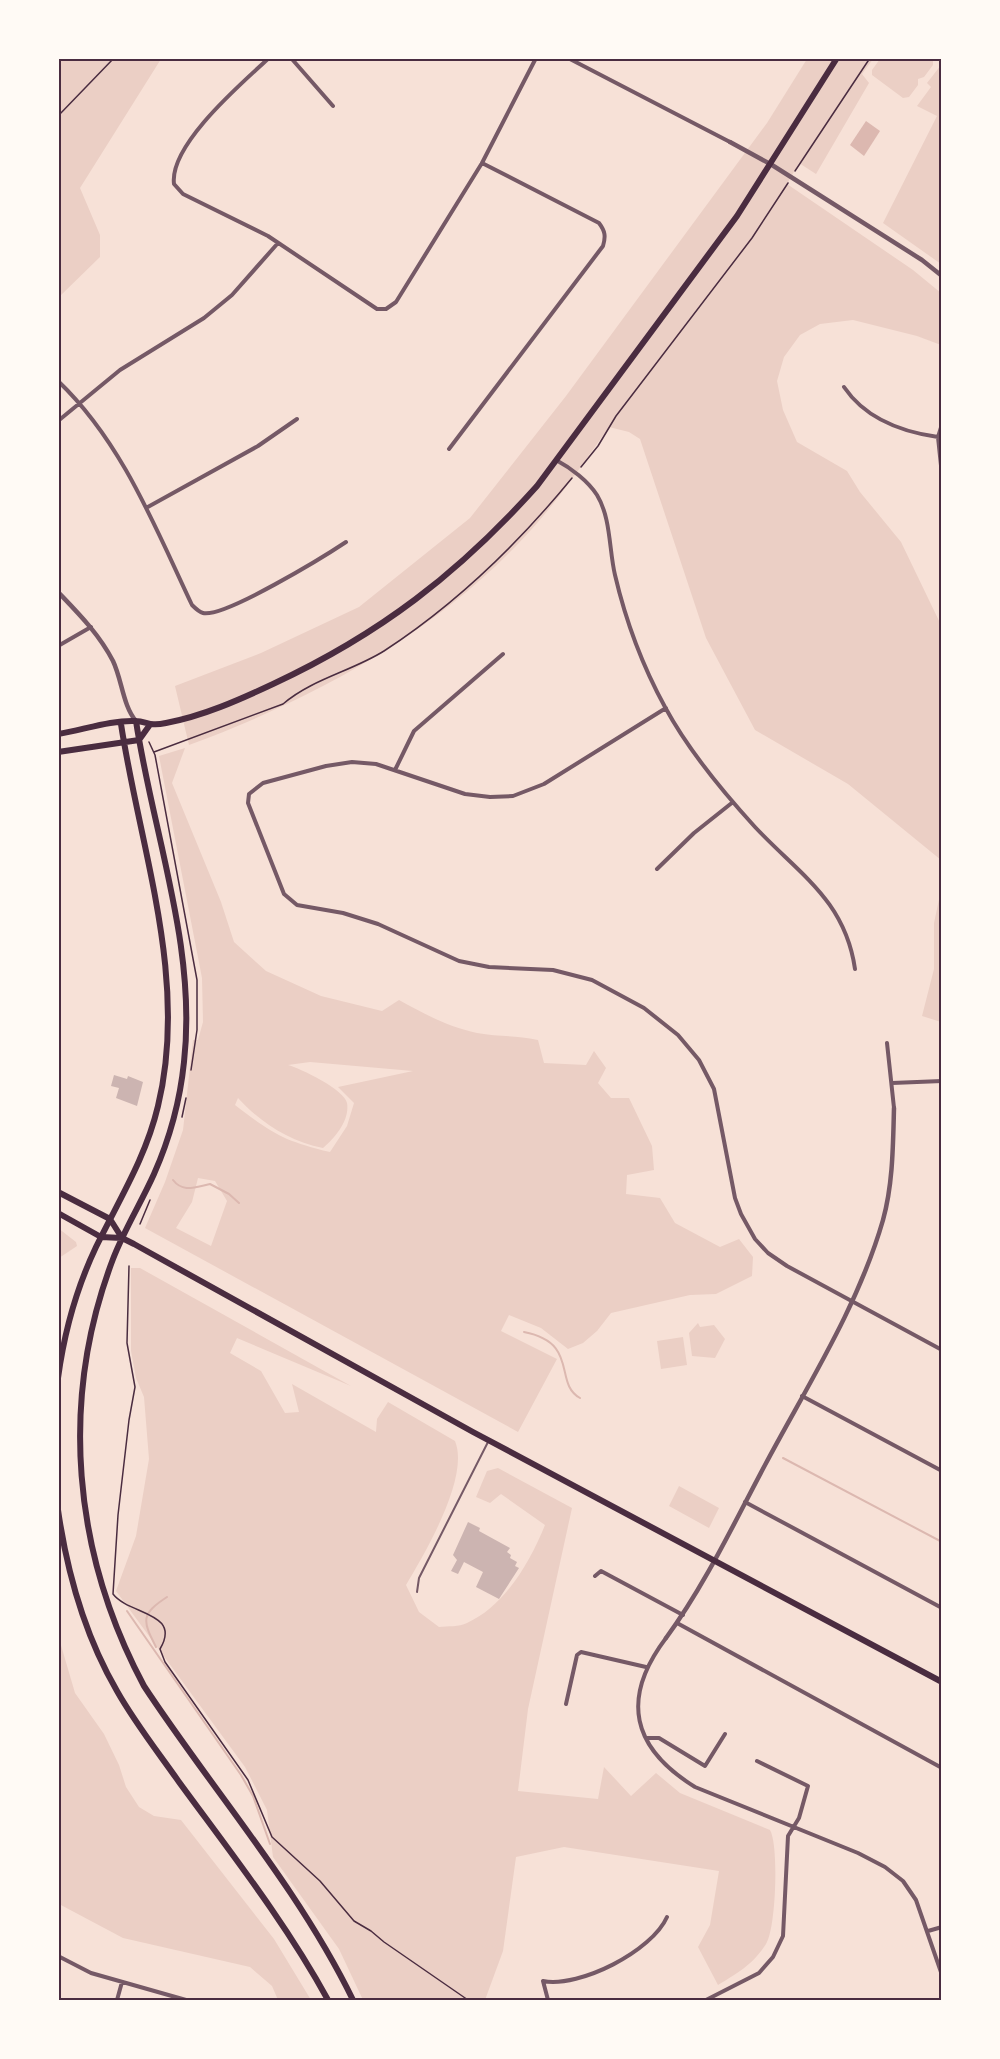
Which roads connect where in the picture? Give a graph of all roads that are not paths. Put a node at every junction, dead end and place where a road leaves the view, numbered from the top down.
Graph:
1 (269, 58) edge
2 (291, 58) edge
3 (536, 58) edge
4 (568, 58) edge
5 (837, 58) edge
6 (333, 106) dead end
7 (730, 142) joint
8 (482, 163) junction
9 (772, 165) junction
10 (278, 243) junction
11 (942, 276) edge
12 (58, 381) edge
13 (844, 387) dead end
14 (81, 403) junction
15 (297, 419) dead end
16 (58, 421) edge
17 (942, 424) edge
18 (938, 437) junction
19 (449, 449) dead end
20 (556, 459) junction
21 (942, 475) edge
22 (146, 508) junction
23 (346, 542) dead end
24 (58, 592) edge
25 (91, 627) junction
26 (58, 646) edge
27 (503, 654) dead end
28 (666, 708) junction
29 (129, 712) junction
30 (136, 721) junction
31 (121, 724) junction
32 (149, 726) junction
33 (58, 734) edge
34 (139, 740) junction
35 (123, 742) junction
36 (58, 752) edge
37 (395, 770) junction
38 (733, 802) junction
39 (657, 869) dead end
40 (855, 969) dead end
41 (887, 1044) dead end
42 (942, 1081) edge
43 (892, 1083) junction
44 (894, 1108) joint
45 (58, 1192) edge
46 (58, 1213) edge
47 (110, 1220) junction
48 (101, 1237) junction
49 (122, 1238) junction
50 (852, 1301) junction
51 (942, 1350) edge
52 (58, 1378) edge
53 (802, 1396) junction
54 (489, 1440) junction
55 (942, 1471) edge
56 (745, 1502) junction
57 (58, 1510) edge
58 (714, 1561) junction
59 (595, 1576) dead end
60 (417, 1592) dead end
61 (942, 1608) edge
62 (683, 1615) junction
63 (677, 1623) junction
64 (666, 1638) joint
65 (646, 1667) junction
66 (942, 1683) edge
67 (566, 1704) dead end
68 (725, 1734) dead end
69 (645, 1737) junction
70 (757, 1761) dead end
71 (942, 1768) edge
72 (791, 1826) junction
73 (667, 1917) dead end
74 (942, 1927) edge
75 (928, 1931) junction
76 (58, 1956) edge
77 (942, 1975) edge
78 (122, 1982) junction
79 (117, 2001) edge
80 (186, 2001) edge
81 (328, 2001) edge
82 (353, 2001) edge
83 (548, 2001) edge
84 (706, 2001) edge

1 - 10 street
2 - 6 street
3 - 8 street
4 - 7 street
5 - 9 main road
7 - 9 street
8 - 10 street
8 - 19 street
9 - 11 street
9 - 20 main road
10 - 14 street
12 - 14 street
13 - 18 street
14 - 16 street
14 - 22 street
15 - 22 street
17 - 18 street
18 - 21 street
20 - 28 street
20 - 32 main road
22 - 23 street
24 - 25 street
25 - 26 street
25 - 29 street
27 - 37 street
28 - 37 street
28 - 38 street
29 - 30 street
29 - 31 street
30 - 31 main road
30 - 32 main road
30 - 34 main road
31 - 33 main road
31 - 35 main road
32 - 34 main road
34 - 35 main road
34 - 49 main road
35 - 36 main road
35 - 47 main road
37 - 50 street
38 - 39 street
38 - 40 street
41 - 43 street
42 - 43 street
43 - 44 street
44 - 50 street
45 - 47 main road
46 - 48 main road
47 - 48 main road
47 - 49 main road
48 - 49 main road
48 - 52 main road
49 - 54 main road
49 - 82 main road
50 - 51 street
50 - 53 street
53 - 55 street
53 - 56 street
54 - 58 main road
54 - 60 lane
56 - 58 street
56 - 61 street
57 - 81 main road
58 - 62 street
58 - 66 main road
59 - 62 street
62 - 63 street
63 - 64 street
63 - 71 street
64 - 65 street
65 - 67 street
65 - 69 street
68 - 69 street
69 - 72 street
70 - 72 street
72 - 75 street
72 - 84 street
73 - 83 street
74 - 75 street
75 - 77 street
76 - 78 street
78 - 79 street
78 - 80 street

